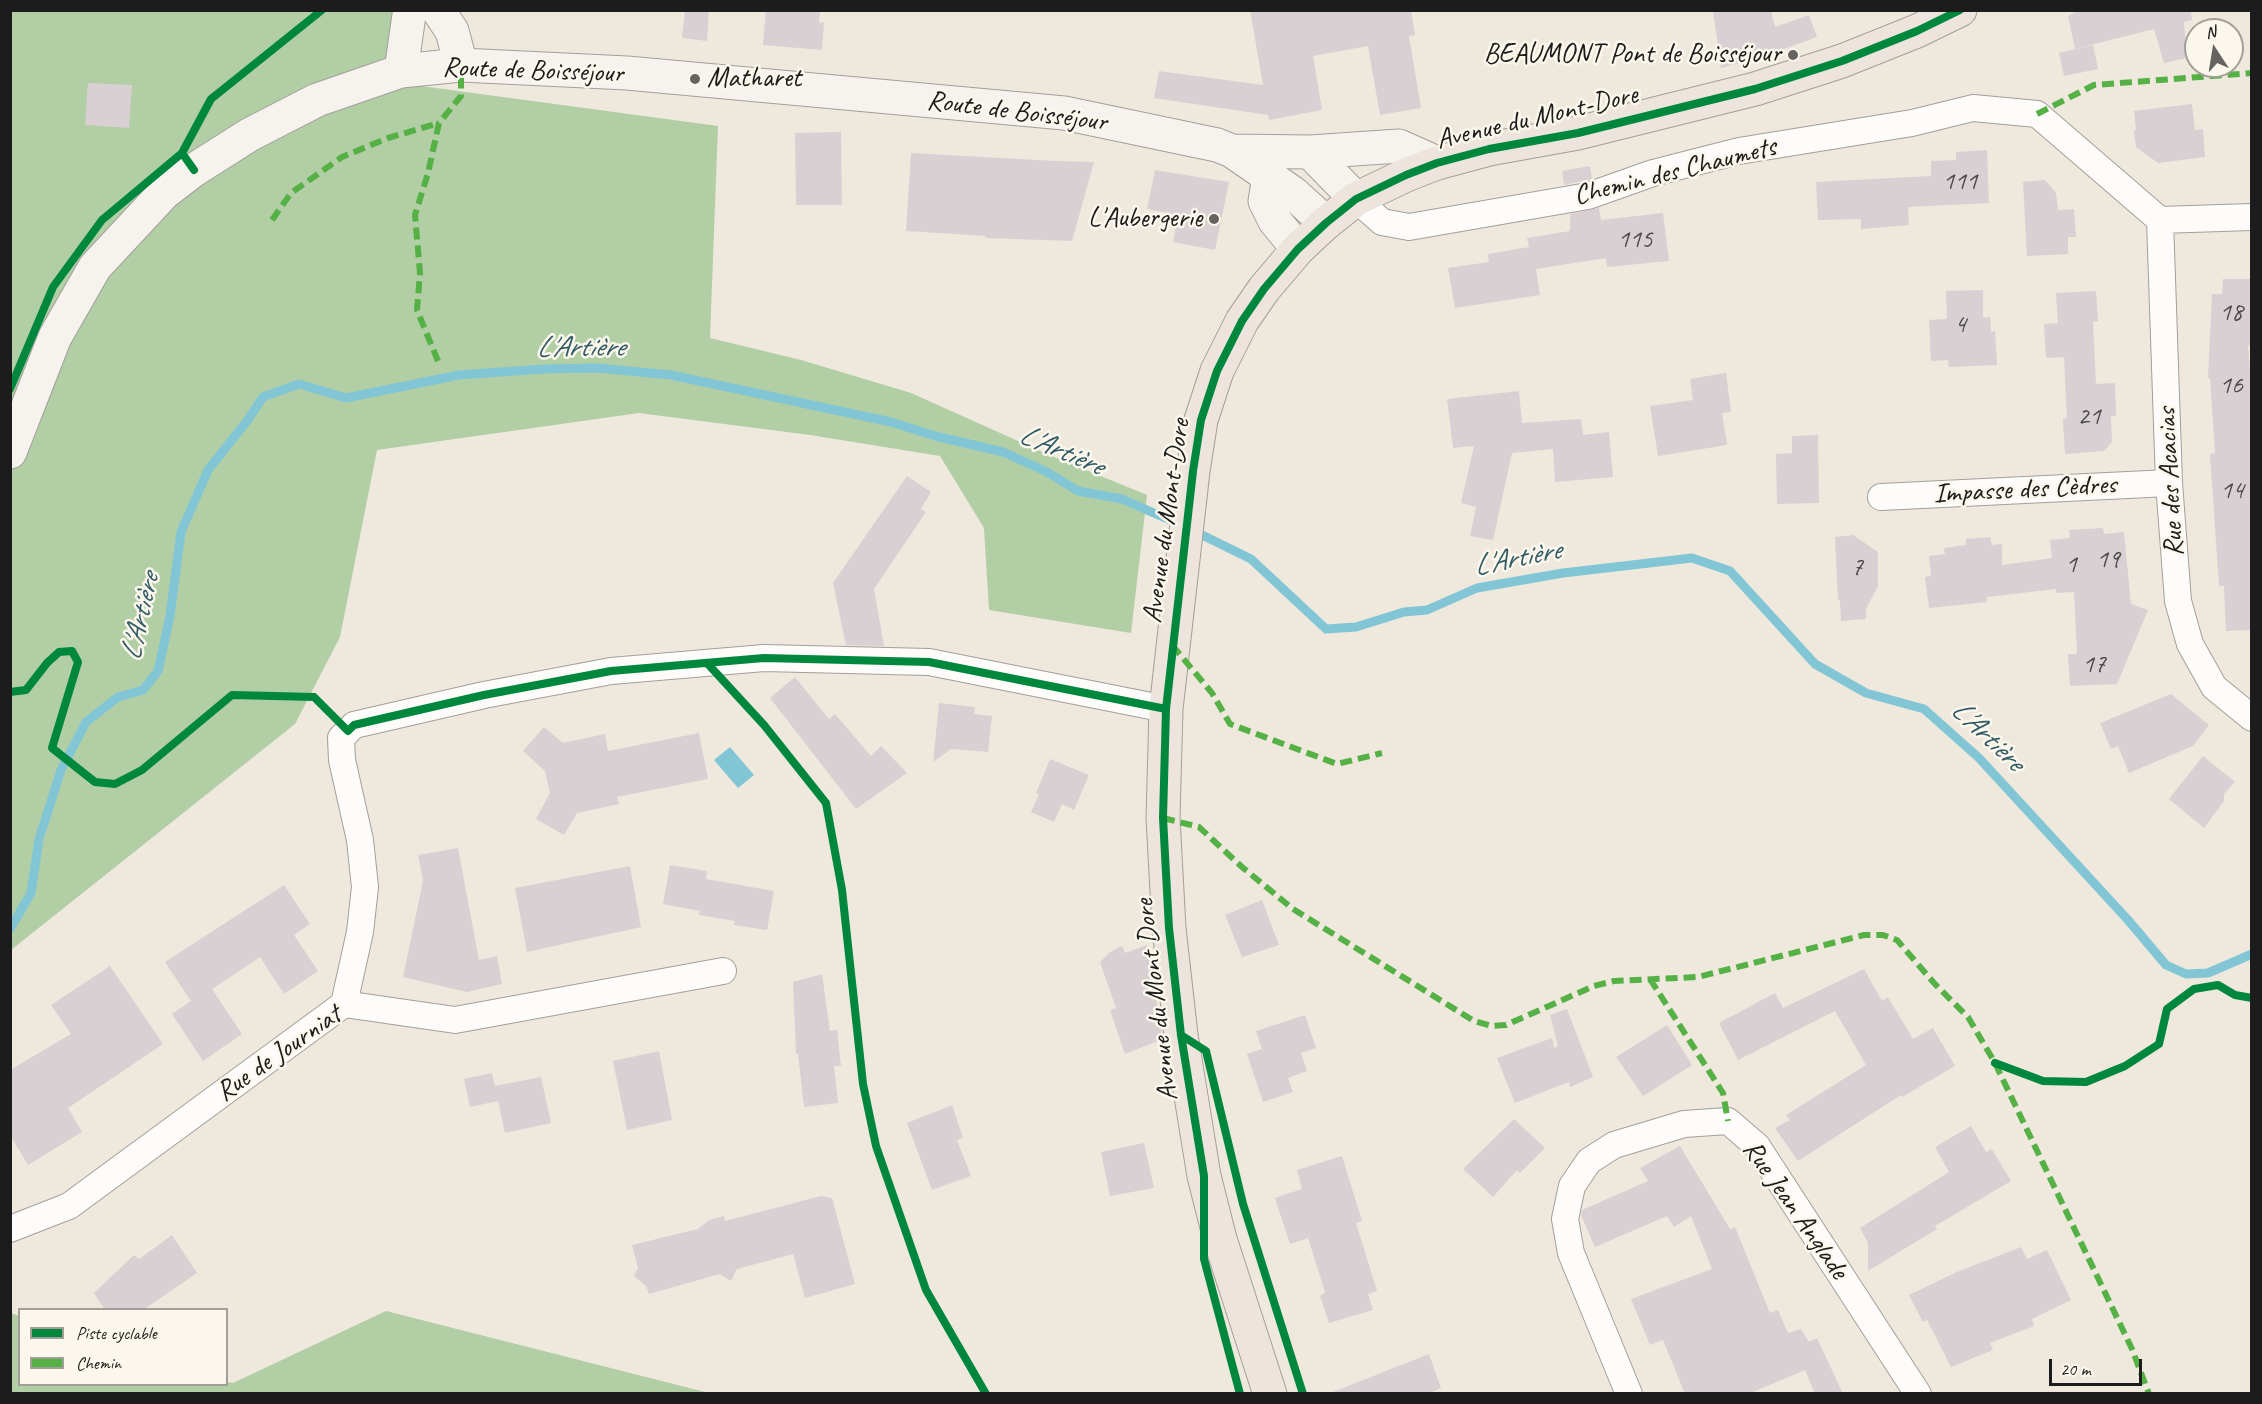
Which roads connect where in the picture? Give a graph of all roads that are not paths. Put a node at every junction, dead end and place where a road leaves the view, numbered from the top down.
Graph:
1 (412, 10) edge
2 (438, 10) edge
3 (1960, 10) edge
4 (460, 64) junction
5 (401, 71) junction
6 (1232, 151) junction
7 (1310, 152) junction
8 (1437, 163) junction
9 (1269, 177) junction
10 (1356, 199) junction
11 (2252, 217) edge
12 (2160, 220) junction
13 (1326, 223) junction
14 (1298, 249) junction
15 (10, 452) edge
16 (2169, 483) junction
17 (1881, 497) dead end
18 (1166, 709) junction
19 (2252, 718) edge
20 (1162, 818) joint
21 (723, 971) dead end
22 (344, 1004) junction
23 (10, 1229) edge
24 (1270, 1394) edge
25 (1629, 1394) edge
26 (1918, 1394) edge

1 - 5 street
2 - 4 street
3 - 8 main road, Avenue du Mont-Dore
4 - 5 street, Route de Boisséjour
4 - 6 street, Route de Boisséjour
5 - 15 street, Route de Boisséjour
6 - 7 street, Route de Boisséjour
6 - 9 street, Route de Boisséjour
7 - 8 street, Route de Boisséjour
7 - 10 street
8 - 10 main road, Avenue du Mont-Dore
9 - 13 street, Route de Boisséjour
9 - 14 street
10 - 12 street, Chemin des Chaumets
10 - 13 main road, Avenue du Mont-Dore
11 - 12 street
12 - 16 street, Rue des Acacias
13 - 14 main road, Avenue du Mont-Dore
14 - 18 main road, Avenue du Mont-Dore
16 - 17 street, Impasse des Cèdres
16 - 19 street, Rue des Acacias
18 - 20 main road, Avenue du Mont-Dore
18 - 22 street
20 - 24 main road, Avenue du Mont Dore
21 - 22 street, Rue de Journiat
22 - 23 street, Rue de Journiat
25 - 26 street, Rue Jean Anglade

